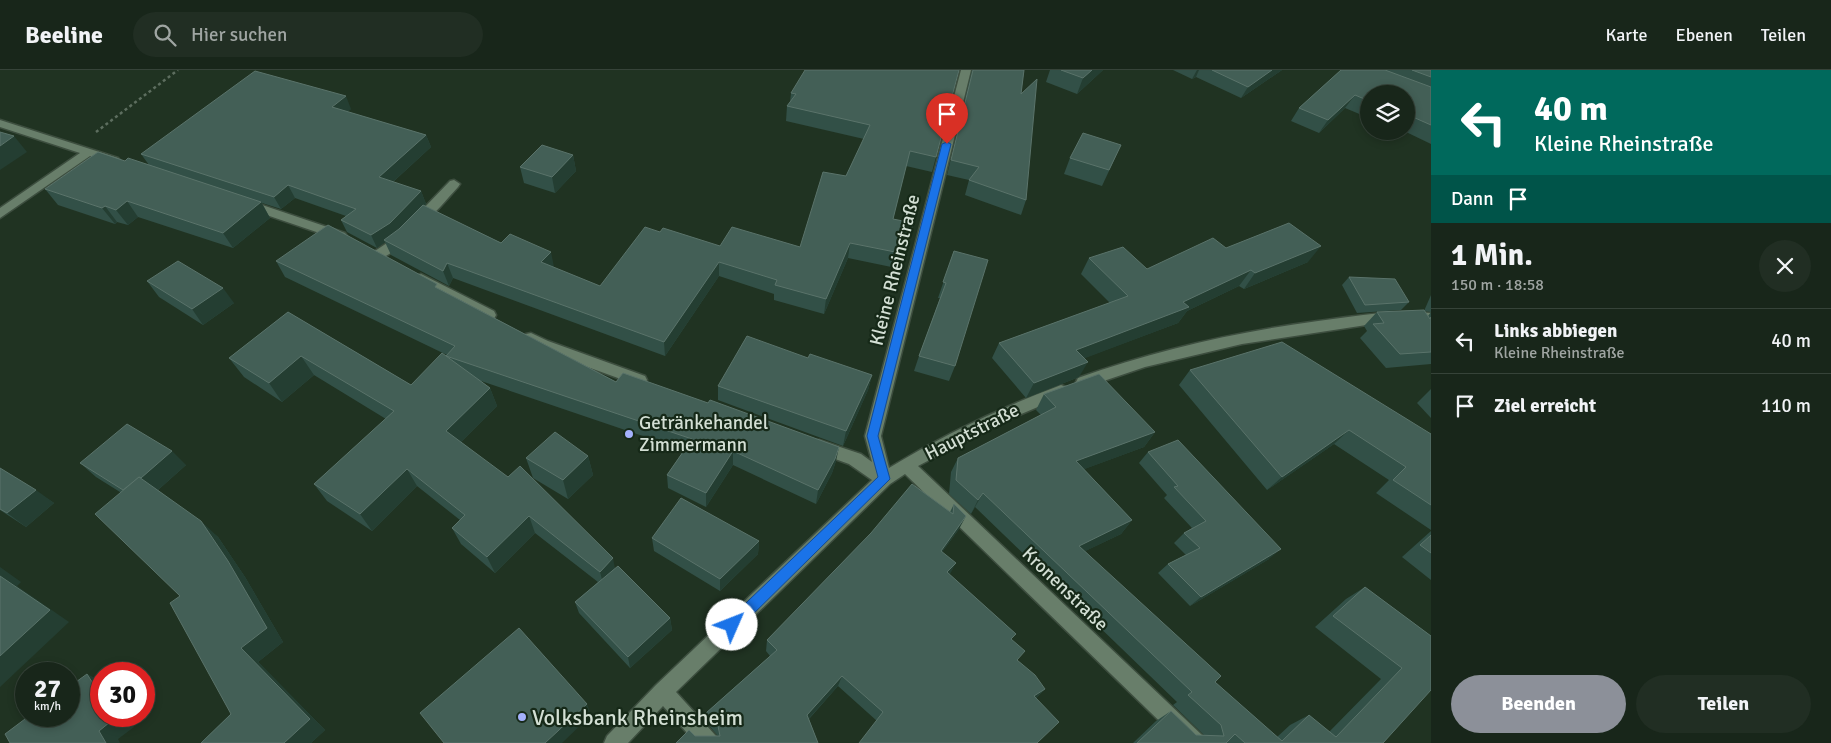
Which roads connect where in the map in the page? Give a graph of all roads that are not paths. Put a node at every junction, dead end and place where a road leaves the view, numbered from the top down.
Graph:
1 (966, 70) edge
2 (0, 123) edge
3 (82, 150) junction
4 (126, 164) edge
5 (454, 184) dead end
6 (230, 198) edge
7 (0, 214) edge
8 (352, 242) edge
9 (394, 265) edge
10 (412, 274) edge
11 (1431, 318) edge
12 (500, 321) edge
13 (517, 330) edge
14 (1258, 336) junction
15 (1274, 346) edge
16 (653, 385) edge
17 (809, 442) edge
18 (906, 465) junction
19 (884, 479) junction
20 (663, 692) junction
21 (614, 743) edge
22 (709, 743) edge
23 (1196, 743) edge

1 - 19 street, Kleine Rheinstraße
2 - 3 street
3 - 4 street
3 - 7 street
5 - 9 street
6 - 8 street
10 - 12 street
11 - 14 street, Hauptstraße
13 - 16 street
14 - 15 street
14 - 18 street, Hauptstraße
17 - 19 street
18 - 19 street, Hauptstraße
18 - 23 street, Kronenstraße
19 - 20 street, Hauptstraße
20 - 21 street, Hauptstraße
20 - 22 street

